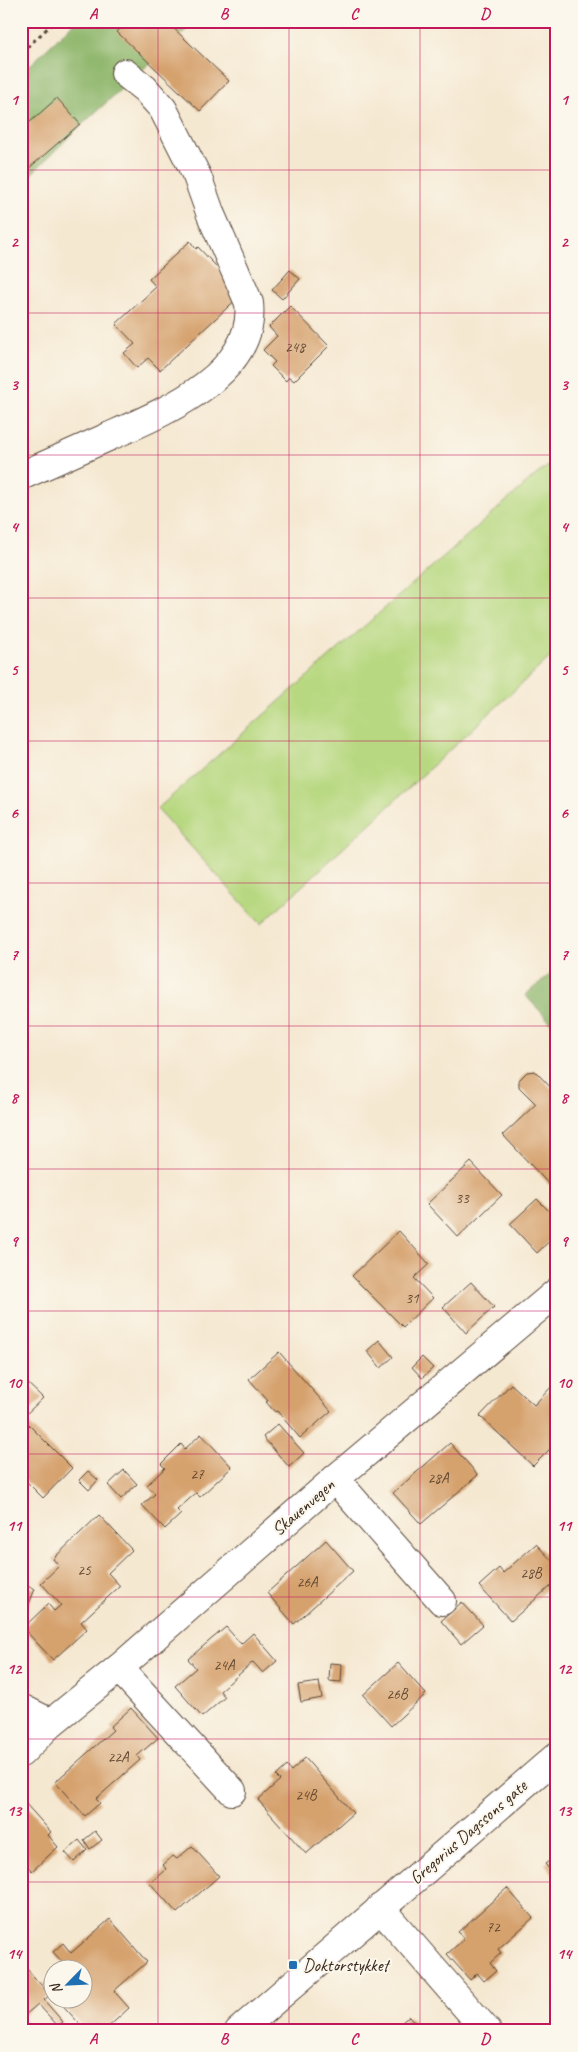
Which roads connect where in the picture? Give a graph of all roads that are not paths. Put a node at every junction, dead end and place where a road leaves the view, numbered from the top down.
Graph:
1 (125, 73) dead end
2 (21, 476) edge
3 (555, 1298) edge
4 (335, 1479) junction
5 (442, 1601) dead end
6 (119, 1668) junction
7 (21, 1708) edge
8 (51, 1723) junction
9 (21, 1753) edge
10 (557, 1756) edge
11 (232, 1791) dead end
12 (380, 1908) junction
13 (239, 2031) edge
14 (487, 2031) edge

1 - 2 street
3 - 4 street, Skauenvegen
4 - 5 street
4 - 6 street, Skauenvegen
6 - 8 street, Skauenvegen
6 - 11 street
7 - 8 street
8 - 9 street, Skauenvegen
10 - 12 street, Gregorius Dagssons gate
12 - 13 street, Gregorius Dagssons gate
12 - 14 street

